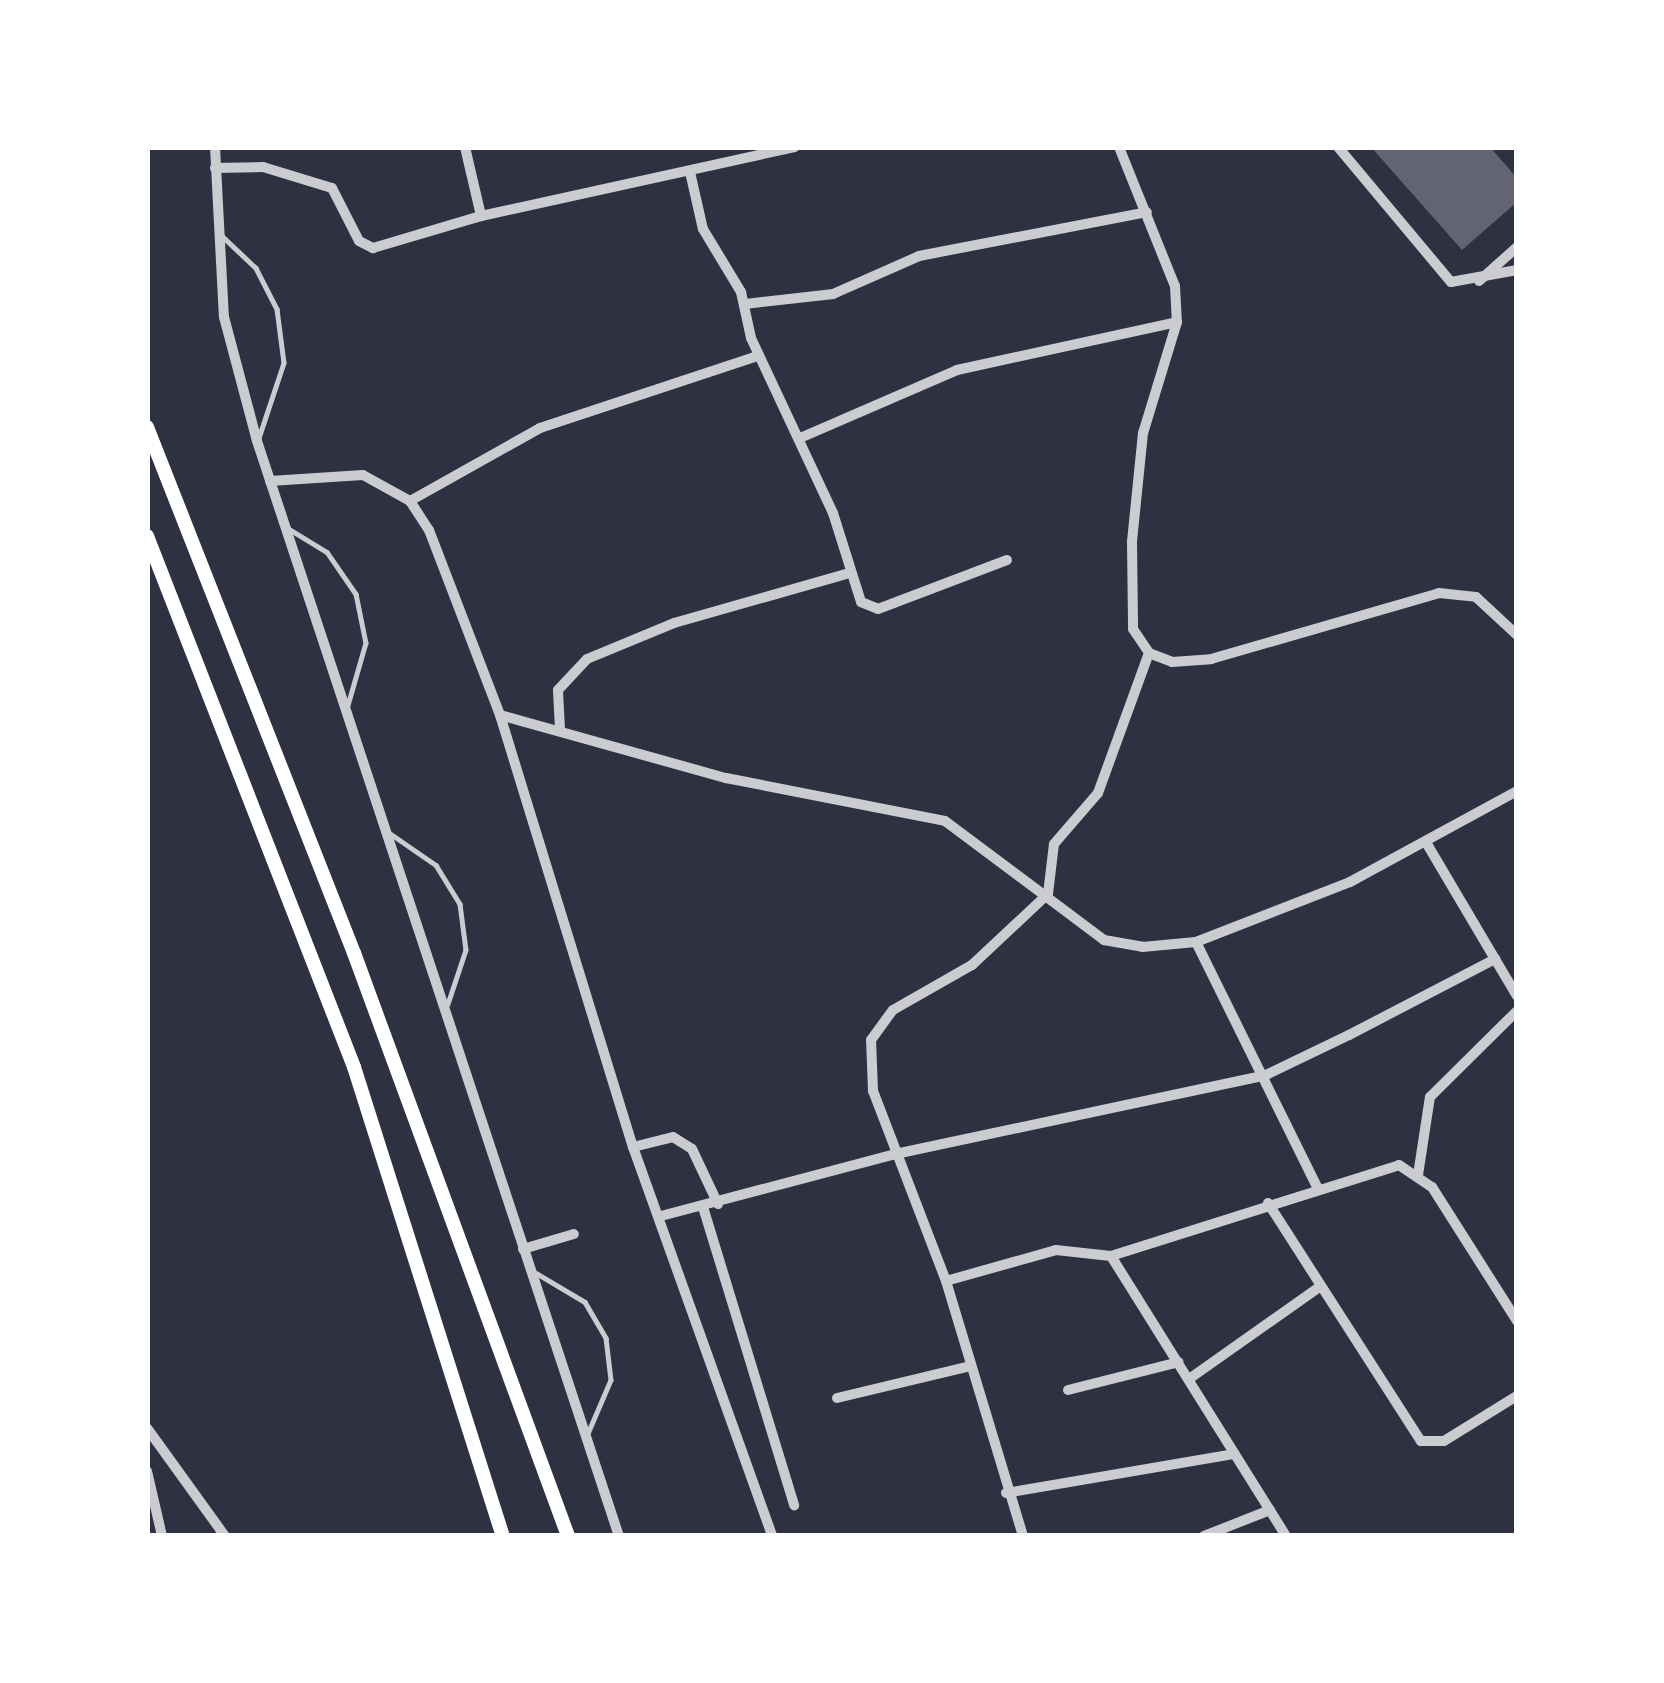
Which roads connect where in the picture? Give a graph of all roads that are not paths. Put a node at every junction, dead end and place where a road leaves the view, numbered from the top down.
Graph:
1 (215, 147) edge
2 (465, 147) edge
3 (795, 147) edge
4 (1119, 147) edge
5 (1338, 147) edge
6 (215, 168) junction
7 (690, 172) junction
8 (1148, 212) junction
9 (481, 216) junction
10 (217, 231) junction
11 (1517, 247) edge
12 (1517, 270) edge
13 (1477, 283) junction
14 (745, 304) junction
15 (1177, 322) junction
16 (758, 356) junction
17 (147, 428) edge
18 (800, 438) junction
19 (257, 441) junction
20 (270, 482) junction
21 (410, 502) junction
22 (284, 526) junction
23 (147, 536) edge
24 (1007, 560) dead end
25 (850, 573) junction
26 (1517, 635) edge
27 (1149, 653) junction
28 (344, 714) junction
29 (500, 715) junction
30 (560, 729) junction
31 (1517, 791) edge
32 (381, 828) junction
33 (1427, 844) junction
34 (1048, 894) junction
35 (1196, 942) junction
36 (1495, 959) junction
37 (1517, 996) edge
38 (1517, 1011) edge
39 (441, 1014) junction
40 (1266, 1076) junction
41 (633, 1147) junction
42 (900, 1153) junction
43 (1418, 1175) junction
44 (1317, 1187) junction
45 (1268, 1203) junction
46 (718, 1204) junction
47 (703, 1207) junction
48 (661, 1216) junction
49 (574, 1234) dead end
50 (523, 1249) junction
51 (1111, 1256) junction
52 (530, 1271) junction
53 (946, 1281) junction
54 (1318, 1288) junction
55 (1517, 1321) edge
56 (1179, 1362) junction
57 (970, 1366) junction
58 (1190, 1379) junction
59 (1068, 1390) dead end
60 (1517, 1396) edge
61 (837, 1398) dead end
62 (147, 1428) edge
63 (587, 1437) junction
64 (1235, 1454) junction
65 (147, 1472) edge
66 (1006, 1493) junction
67 (794, 1505) dead end
68 (1270, 1510) junction
69 (162, 1536) edge
70 (225, 1536) edge
71 (503, 1536) edge
72 (568, 1536) edge
73 (619, 1536) edge
74 (772, 1536) edge
75 (1022, 1536) edge
76 (1204, 1536) edge
77 (1286, 1536) edge

1 - 6 street
2 - 9 street
3 - 7 street
4 - 8 street
5 - 13 street
6 - 9 street
6 - 10 street
7 - 9 street
7 - 14 street
8 - 14 street
8 - 15 street
10 - 19 street
10 - 19 lane
11 - 13 street
12 - 13 street
14 - 16 street
15 - 18 street
15 - 27 street
16 - 18 street
16 - 21 street
17 - 72 main road
18 - 25 street
19 - 20 street
20 - 21 street
20 - 22 street
21 - 29 street
22 - 28 street
22 - 28 lane
23 - 71 main road
24 - 25 street
25 - 30 street
26 - 27 street
27 - 34 street
28 - 32 street
29 - 30 street
29 - 41 street
30 - 34 street
31 - 33 street
32 - 39 street
32 - 39 lane
33 - 35 street
33 - 36 street
34 - 35 street
34 - 42 street
35 - 40 street
36 - 37 street
36 - 40 street
38 - 43 street
39 - 50 street
40 - 42 street
40 - 44 street
41 - 46 street
41 - 48 street
42 - 46 street
42 - 53 street
43 - 44 street
43 - 55 street
44 - 45 street
45 - 51 street
45 - 54 street
46 - 47 street
47 - 48 street
47 - 67 street
48 - 74 street
49 - 50 street
50 - 52 street
51 - 53 street
51 - 56 street
52 - 63 street
52 - 63 lane
53 - 57 street
54 - 58 street
54 - 60 street
56 - 58 street
56 - 59 street
57 - 61 street
57 - 66 street
58 - 64 street
62 - 70 street
63 - 73 street
64 - 66 street
64 - 68 street
65 - 69 street
66 - 75 street
68 - 76 street
68 - 77 street

